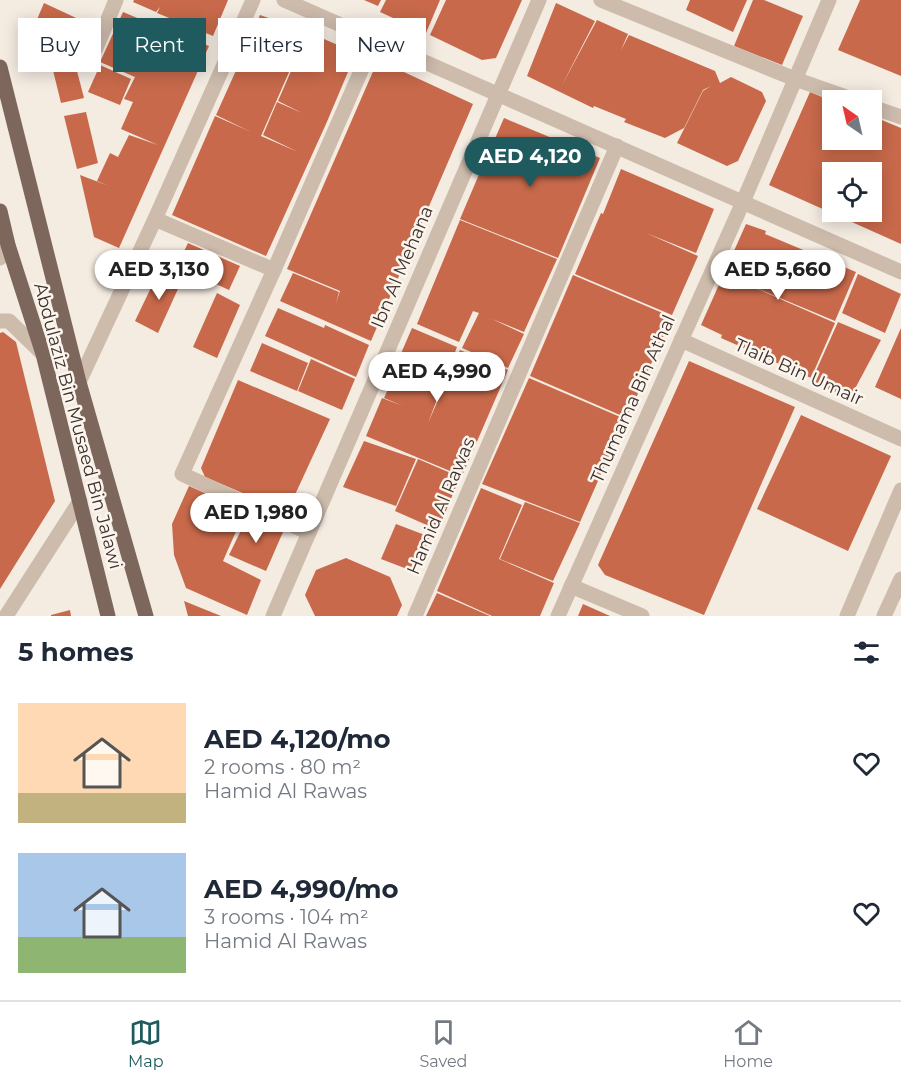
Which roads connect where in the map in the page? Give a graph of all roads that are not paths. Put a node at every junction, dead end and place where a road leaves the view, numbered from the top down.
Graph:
1 (116, 0) edge
2 (253, 0) edge
3 (284, 0) edge
4 (539, 0) edge
5 (601, 0) edge
6 (829, 0) edge
7 (336, 22) edge
8 (101, 36) edge
9 (426, 62) edge
10 (0, 67) edge
11 (361, 72) edge
12 (795, 79) junction
13 (826, 90) edge
14 (497, 93) junction
15 (882, 110) edge
16 (901, 117) edge
17 (617, 146) junction
18 (742, 202) junction
19 (0, 212) edge
20 (155, 219) junction
21 (4, 252) edge
22 (274, 270) junction
23 (901, 272) edge
24 (0, 321) edge
25 (681, 340) junction
26 (43, 354) junction
27 (79, 382) junction
28 (901, 440) edge
29 (901, 490) edge
30 (80, 501) junction
31 (309, 533) junction
32 (901, 579) edge
33 (571, 585) junction
34 (6, 616) edge
35 (108, 616) edge
36 (146, 616) edge
37 (273, 616) edge
38 (415, 616) edge
39 (558, 616) edge
40 (642, 616) edge
41 (847, 616) edge
42 (884, 616) edge

1 - 8 street
2 - 20 street
3 - 7 street
4 - 14 street, Ibn Al Mehana
5 - 12 street
6 - 12 street, Thumama Bin Athal
9 - 14 street
10 - 27 main road, Abdulaziz Bin Musaed Bin Jalawi
11 - 22 street
12 - 13 street
12 - 18 street, Thumama Bin Athal
14 - 17 street
14 - 31 street, Ibn Al Mehana
15 - 16 street
17 - 18 street
17 - 38 street, Hamid Al Rawas
18 - 23 street
18 - 25 street, Thumama Bin Athal
19 - 21 main road, Abdulaziz Bin Musaed Bin Jalawi
20 - 22 street
20 - 27 street
21 - 26 main road, Abdulaziz Bin Musaed Bin Jalawi
22 - 31 street
24 - 26 street
25 - 28 street, Tlaib Bin Umair
25 - 33 street, Thumama Bin Athal
26 - 30 main road, Abdulaziz Bin Musaed Bin Jalawi
27 - 36 main road, Abdulaziz Bin Musaed Bin Jalawi
29 - 41 street
30 - 34 street
30 - 35 main road, Abdulaziz Bin Musaed Bin Jalawi
31 - 37 street, Ibn Al Mehana
32 - 42 street
33 - 39 street, Thumama Bin Athal
33 - 40 street

